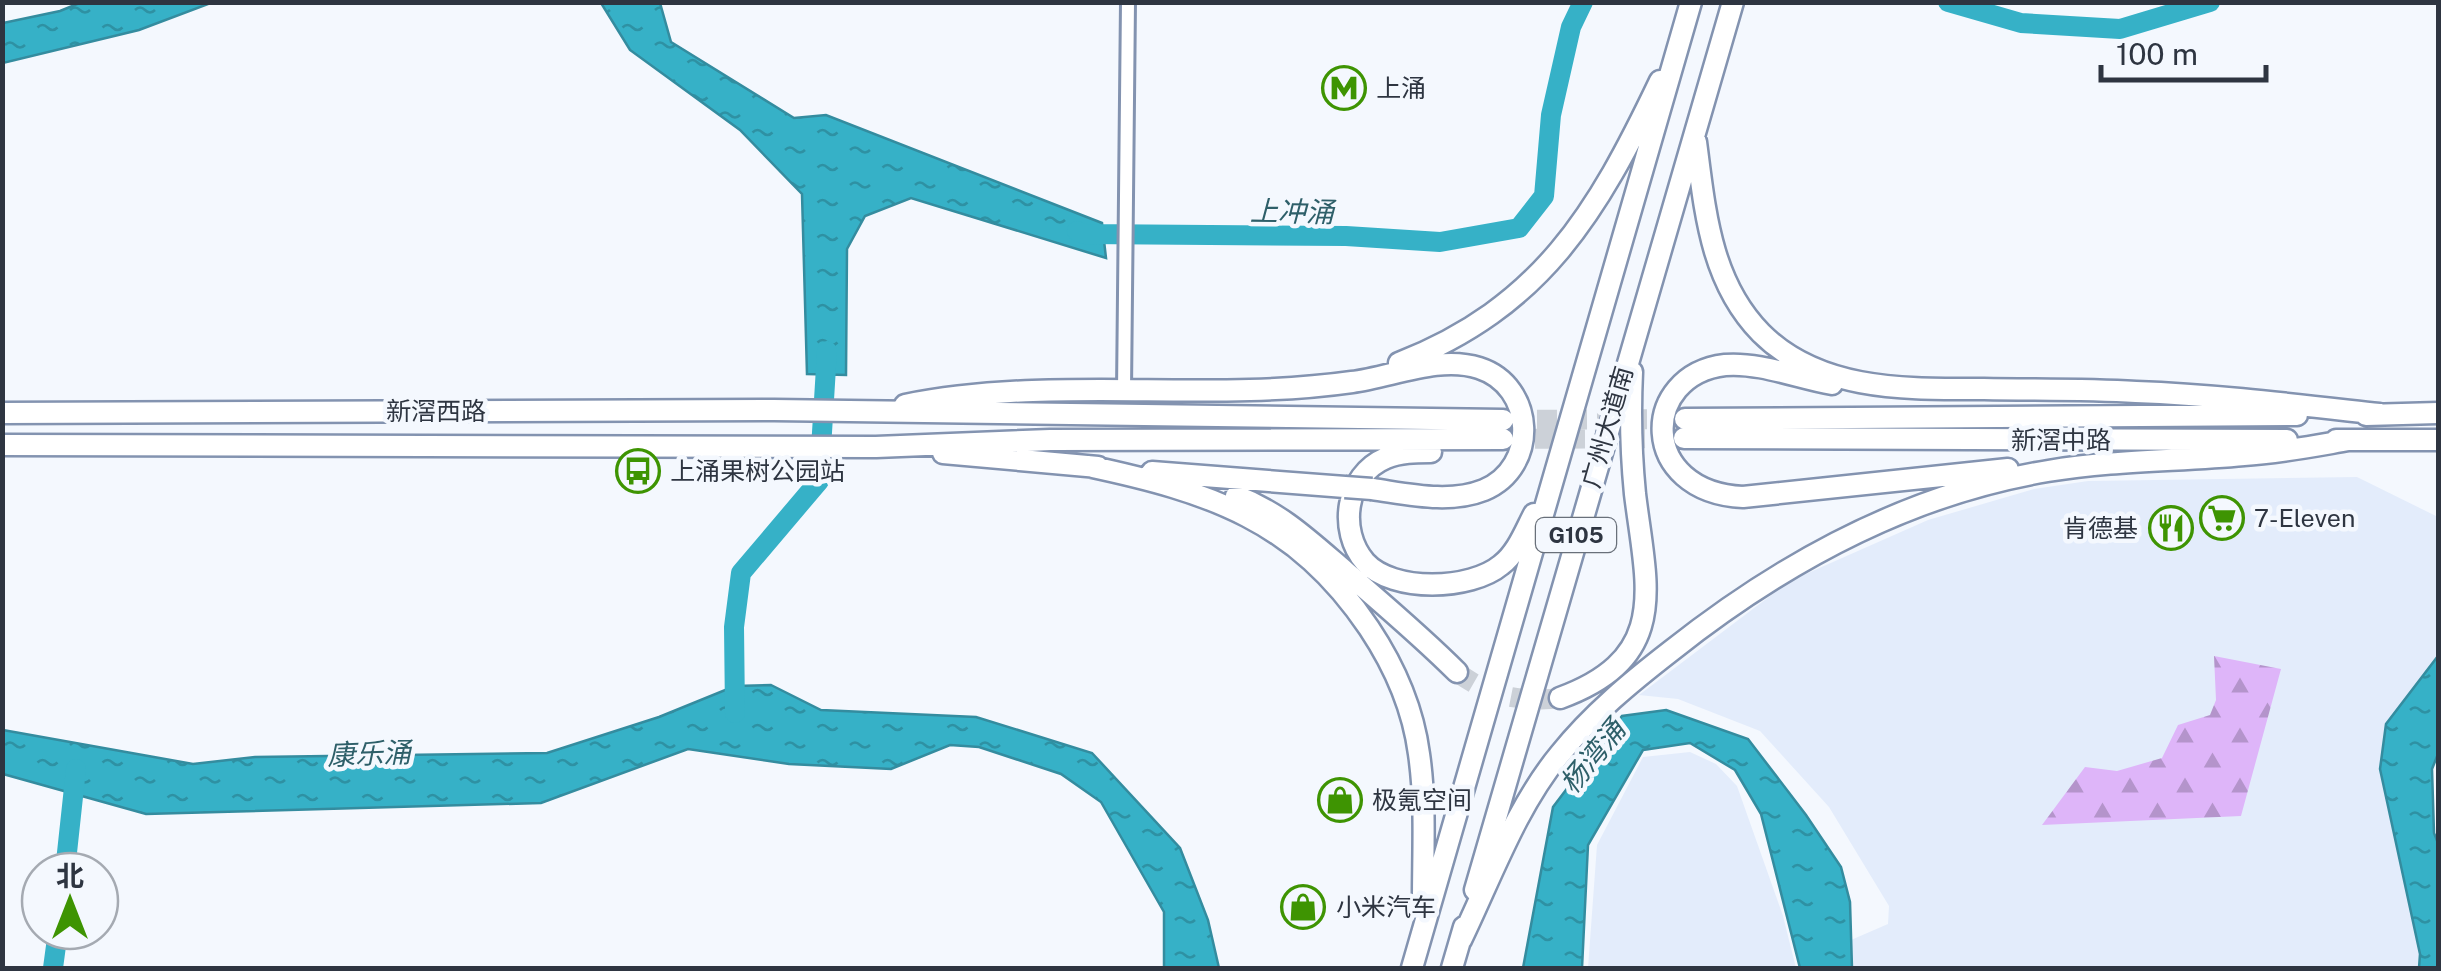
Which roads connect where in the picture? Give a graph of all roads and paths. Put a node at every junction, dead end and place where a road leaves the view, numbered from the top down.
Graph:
1 (1128, 2) edge
2 (1691, 2) edge
3 (1733, 2) edge
4 (1681, 37) junction
5 (1695, 132) junction
6 (1635, 333) junction
7 (1316, 386) junction
8 (1914, 389) junction
9 (1124, 391) junction
10 (869, 412) junction
11 (2, 414) edge
12 (2378, 414) junction
13 (2438, 414) edge
14 (1503, 437) junction
15 (2349, 440) junction
16 (2438, 440) edge
17 (2, 445) edge
18 (876, 447) junction
19 (2131, 460) junction
20 (1088, 466) junction
21 (1553, 476) junction
22 (1456, 672) tunnel mouth
23 (1560, 698) tunnel mouth
24 (1423, 930) junction
25 (1460, 940) junction
26 (1412, 968) edge
27 (1452, 968) edge

1 - 9 street
2 - 4 highway, 广州大道南 / G105
3 - 5 highway, 广州大道南 / G105
4 - 7 highway
4 - 21 highway, 广州大道南 / G105
5 - 6 highway, 广州大道南 / G105
5 - 8 highway
6 - 23 highway
6 - 25 highway, 广州大道南 / G105
7 - 9 highway
7 - 20 highway, bridge
8 - 12 highway
8 - 19 highway
9 - 10 highway
10 - 11 highway, 新滘西路
10 - 14 highway
12 - 13 highway, 新滘中路
12 - 15 highway, 新滘中路
14 - 18 highway
14 - 21 highway
15 - 16 highway, 新滘中路
15 - 19 highway
17 - 18 highway, 新滘西路
18 - 20 highway
19 - 25 highway
20 - 22 highway
20 - 24 highway
21 - 24 highway, 广州大道南 / G105
24 - 26 highway, 广州大道南 / G105
25 - 27 highway, 广州大道南 / G105

